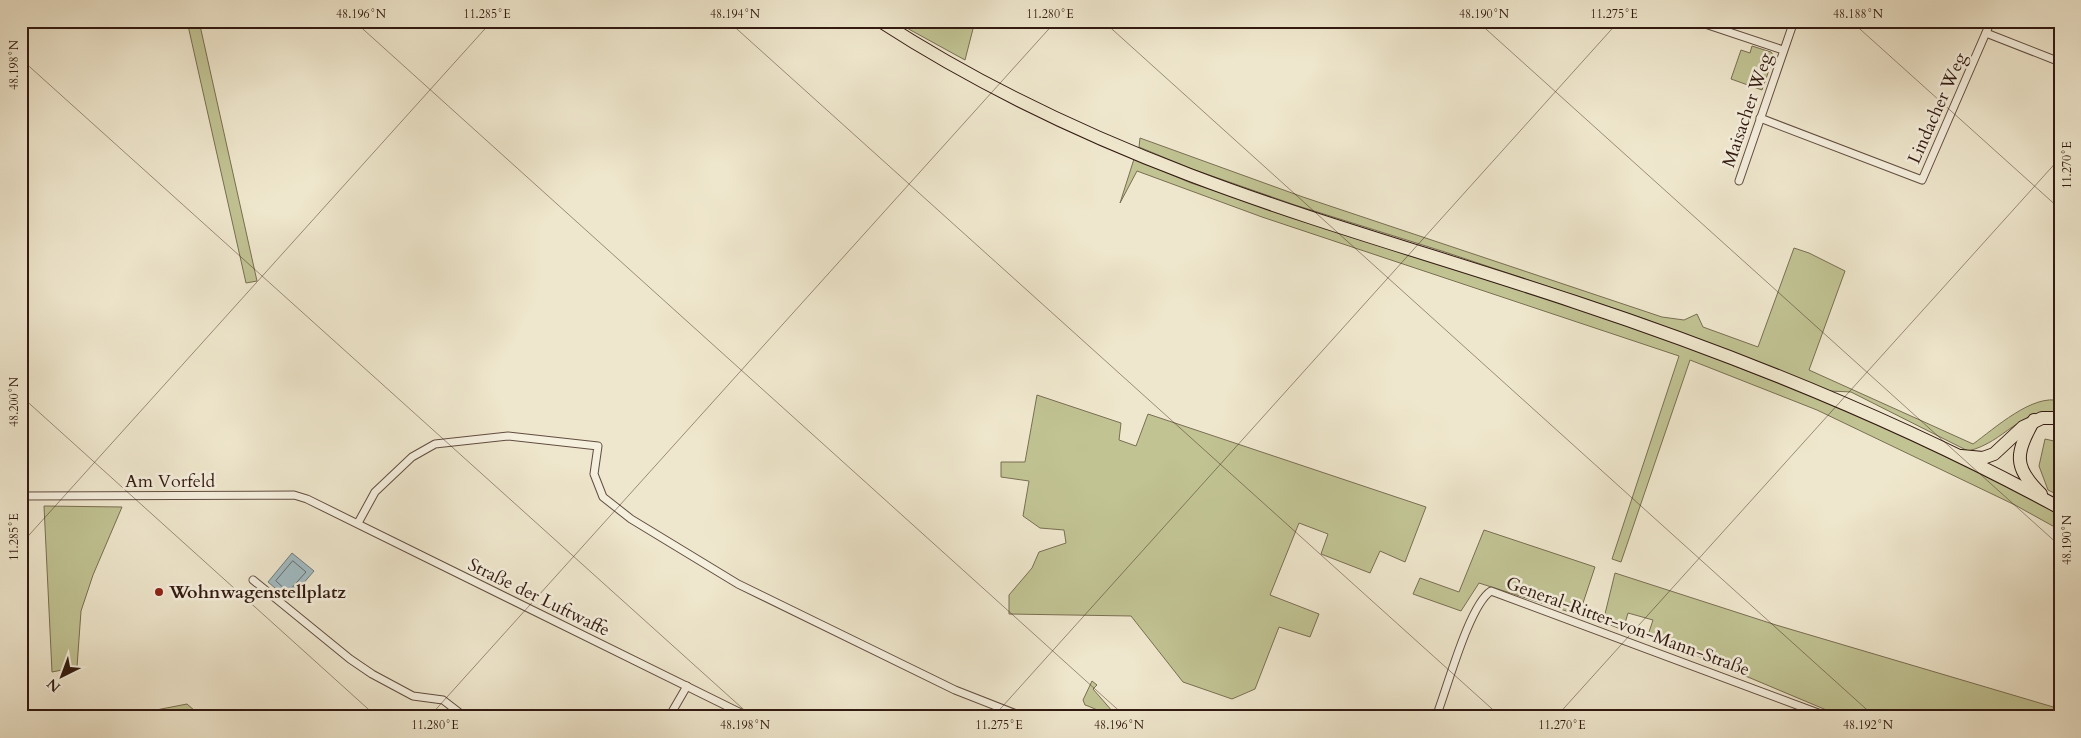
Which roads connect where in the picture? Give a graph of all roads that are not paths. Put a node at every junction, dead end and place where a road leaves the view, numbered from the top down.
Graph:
1 (880, 21) edge
2 (1696, 21) edge
3 (1794, 21) edge
4 (1989, 22) edge
5 (1709, 23) edge
6 (1986, 33) junction
7 (1783, 50) junction
8 (2060, 62) edge
9 (1760, 118) junction
10 (1739, 181) dead end
11 (2060, 418) edge
12 (2034, 420) junction
13 (1955, 456) junction
14 (21, 496) edge
15 (317, 504) joint
16 (2054, 505) edge
17 (358, 524) junction
18 (253, 580) dead end
19 (686, 686) junction
20 (464, 717) edge
21 (669, 717) edge
22 (749, 717) edge
23 (1024, 717) edge
24 (1436, 717) edge
25 (1829, 717) edge

1 - 13 highway
2 - 5 street
3 - 7 street, Maisacher Weg
4 - 6 street, Lindacher Weg
5 - 7 street
6 - 8 street
6 - 9 street, Lindacher Weg
7 - 9 street, Maisacher Weg
9 - 10 street, Maisacher Weg
11 - 12 highway
12 - 13 highway
12 - 16 highway
13 - 16 highway
14 - 15 street, Am Vorfeld
15 - 17 street, Straße der Luftwaffe
17 - 19 street, Straße der Luftwaffe
17 - 23 street
18 - 20 street
19 - 21 street
19 - 22 street, Straße der Luftwaffe
24 - 25 street, General-Ritter-von-Mann-Straße

